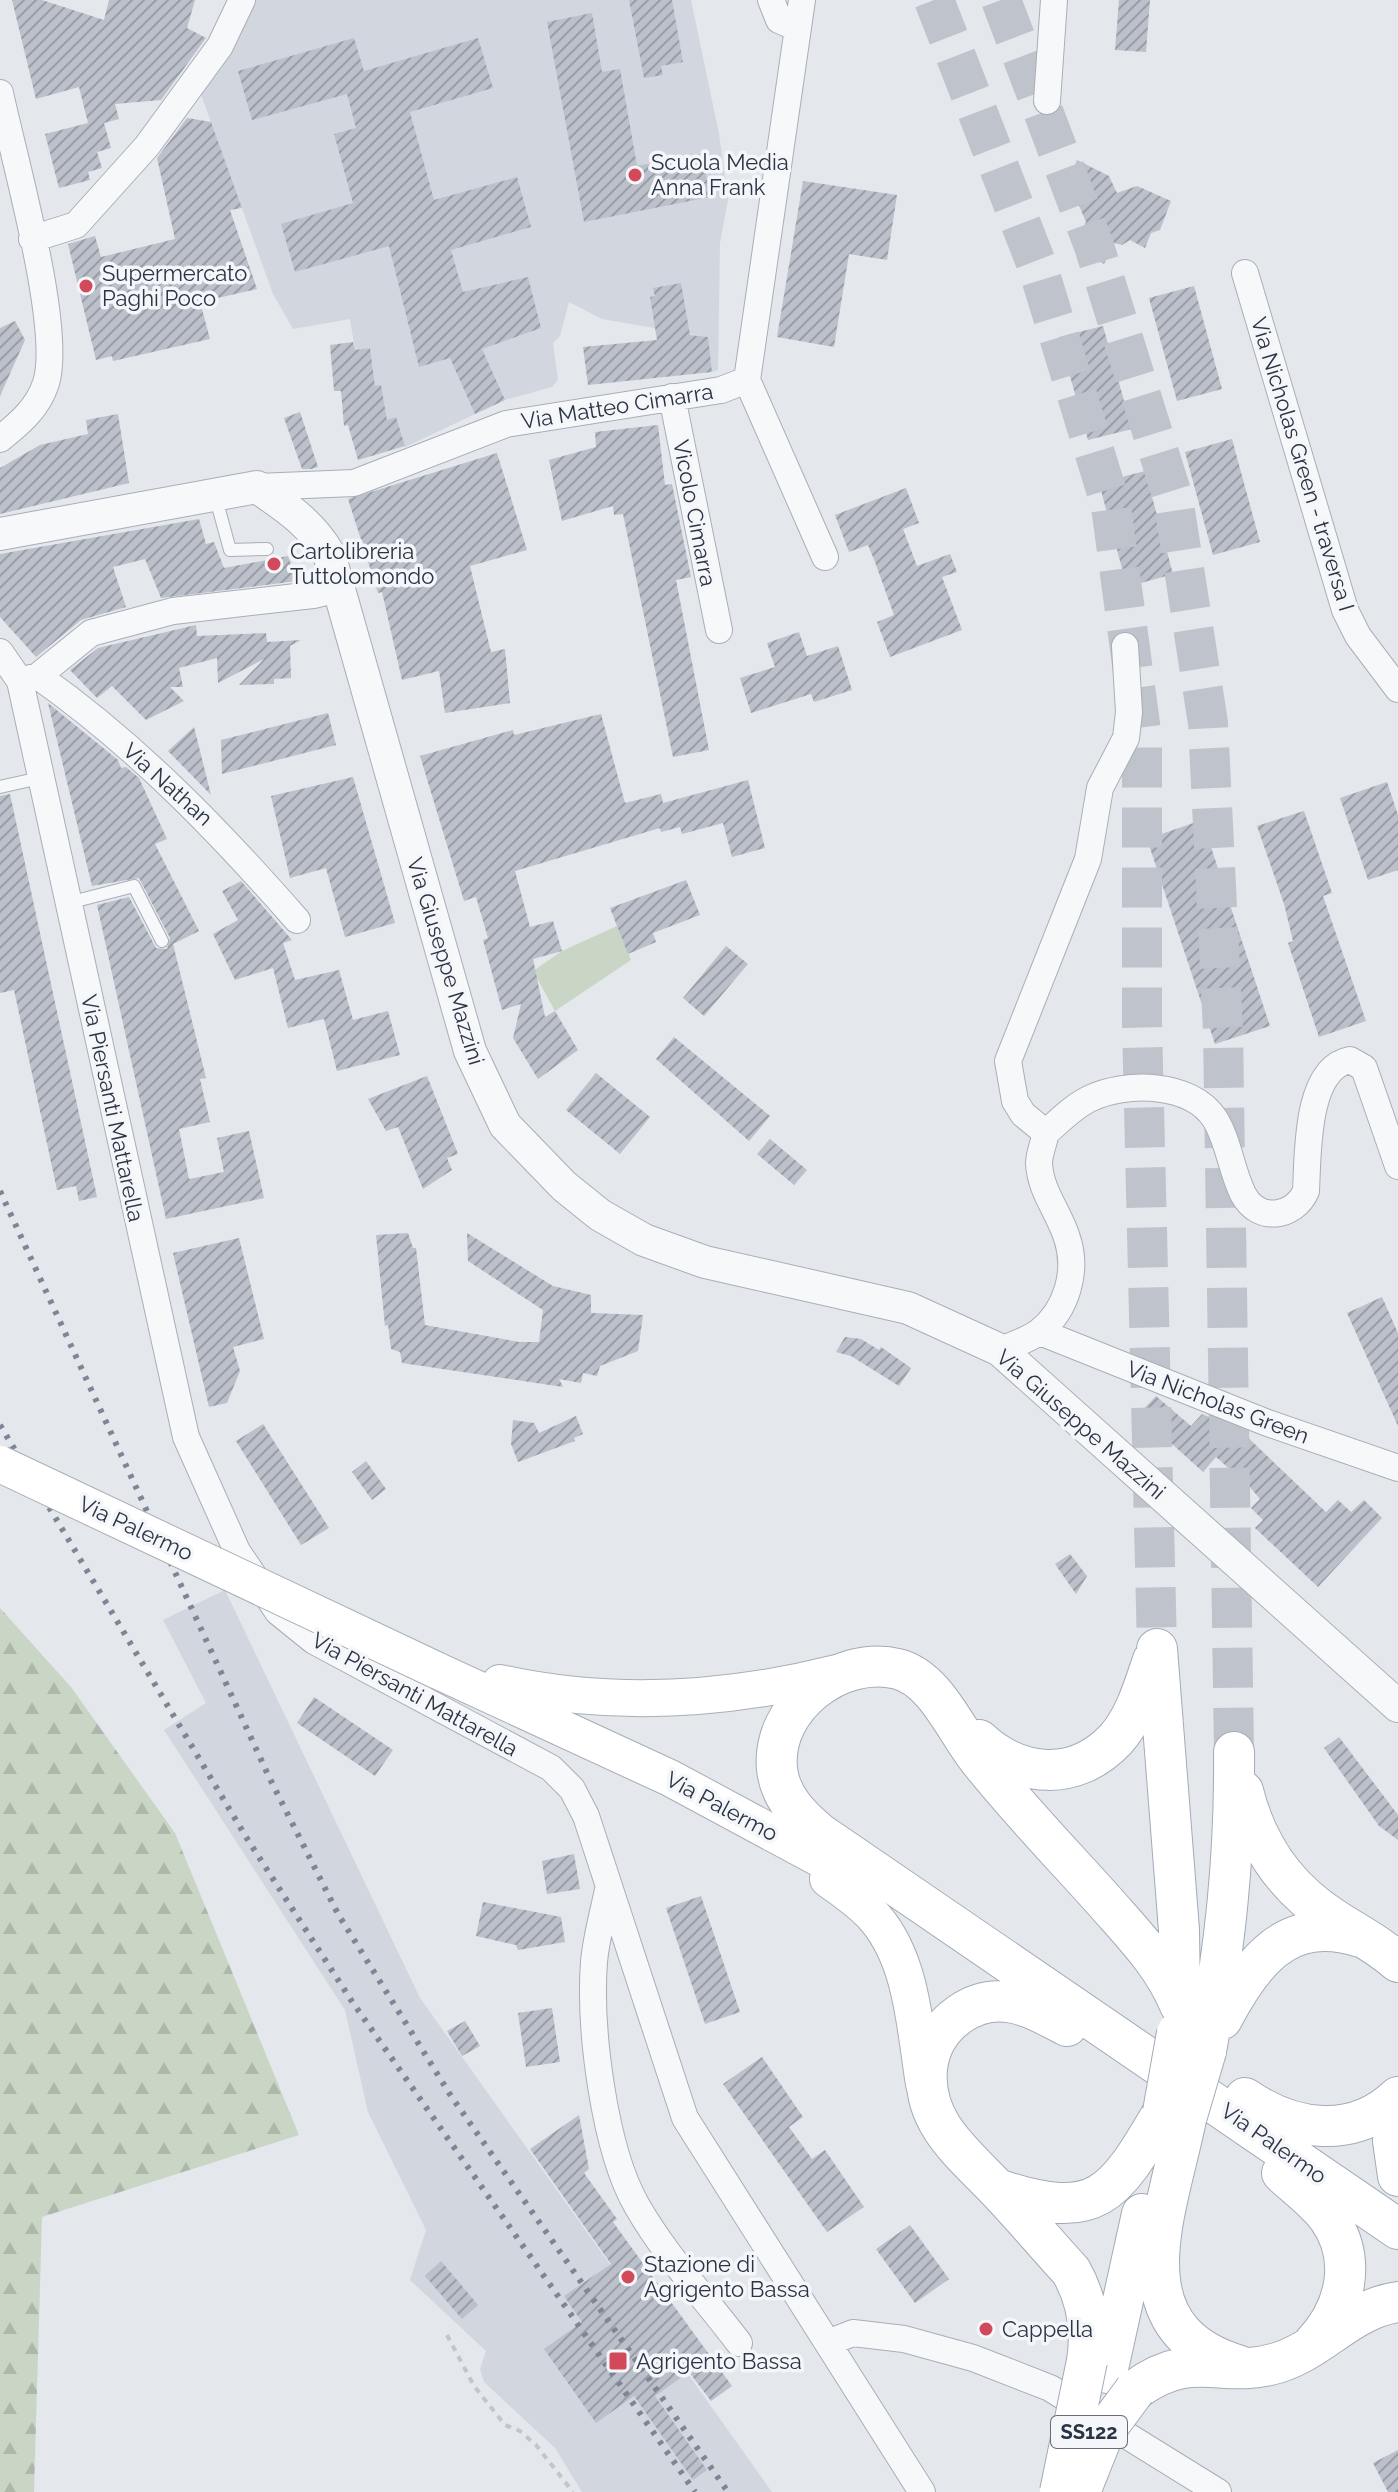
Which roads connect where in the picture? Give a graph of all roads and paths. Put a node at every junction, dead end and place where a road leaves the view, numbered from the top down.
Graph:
1 (242, 0) edge
2 (771, 0) edge
3 (802, 0) edge
4 (1054, 0) edge
5 (797, 28) junction
6 (0, 93) edge
7 (1047, 101) dead end
8 (32, 239) junction
9 (1245, 273) dead end
10 (747, 380) junction
11 (672, 397) junction
12 (0, 439) edge
13 (257, 487) junction
14 (215, 495) junction
15 (0, 534) edge
16 (267, 549) dead end
17 (825, 557) dead end
18 (339, 589) junction
19 (719, 630) dead end
20 (1125, 646) dead end
21 (0, 652) edge
22 (29, 679) junction
23 (1398, 689) edge
24 (40, 778) junction
25 (0, 787) edge
26 (68, 903) junction
27 (297, 920) dead end
28 (162, 941) dead end
29 (1046, 1133) junction
30 (1398, 1166) edge
31 (1040, 1332) junction
32 (1000, 1350) junction
33 (0, 1464) edge
34 (1398, 1468) edge
35 (436, 1670) junction
36 (845, 1671) junction
37 (937, 1701) junction
38 (1398, 1706) edge
39 (732, 1812) junction
40 (608, 1886) junction
41 (987, 1948) junction
42 (1385, 1952) edge
43 (1068, 2001) junction
44 (1182, 2066) junction
45 (1398, 2097) edge
46 (926, 2098) junction
47 (1398, 2121) edge
48 (1398, 2176) edge
49 (996, 2188) junction
50 (1398, 2229) edge
51 (1398, 2302) edge
52 (447, 2335) dead end
53 (830, 2342) junction
54 (739, 2343) dead end
55 (1313, 2344) junction
56 (1240, 2366) junction
57 (1110, 2374) junction
58 (573, 2492) edge
59 (922, 2492) edge
60 (1060, 2492) edge
61 (1070, 2492) edge
62 (1080, 2492) edge
63 (1218, 2492) edge

1 - 8 street
2 - 5 street
3 - 5 street
4 - 7 street
5 - 10 street
6 - 8 street
8 - 12 street
9 - 23 street, Via Nicholas Green - traversa I
10 - 11 street, Via Matteo Cimarra
10 - 17 street
11 - 13 street, Via Matteo Cimarra
11 - 19 street, Vicolo Cimarra
13 - 14 street
13 - 18 street, Via Giuseppe Mazzini
14 - 15 street
14 - 16 lane
18 - 22 street
18 - 32 street, Via Giuseppe Mazzini
20 - 29 street
21 - 22 street, Via Piersanti Mattarella
22 - 24 street, Via Piersanti Mattarella
22 - 27 street, Via Nathan
24 - 25 lane
24 - 26 street, Via Piersanti Mattarella
26 - 28 lane
26 - 40 street, Via Piersanti Mattarella
29 - 30 street
29 - 31 street
31 - 32 street
31 - 34 street, Via Nicholas Green
32 - 38 street, Via Giuseppe Mazzini
33 - 35 main road, Via Palermo, bridge
35 - 36 main road
35 - 39 main road, Via Palermo
36 - 37 main road
36 - 41 main road
37 - 44 main road
37 - 44 main road
39 - 41 main road, Via Palermo
39 - 46 main road
40 - 53 street, Via Piersanti Mattarella
40 - 54 street
41 - 43 main road, Via Palermo
42 - 44 main road
42 - 44 main road
43 - 44 main road, Via Palermo
43 - 45 main road
44 - 46 main road
44 - 49 main road
44 - 50 main road, Via Palermo
44 - 55 main road
44 - 56 main road
44 - 57 main road
46 - 49 main road
47 - 48 main road
49 - 57 main road
51 - 55 main road
52 - 58 path
53 - 59 street, Via Piersanti Mattarella
53 - 63 street
55 - 56 main road
56 - 57 main road
57 - 60 main road, bridge
57 - 61 main road, SS122
57 - 62 main road, bridge

